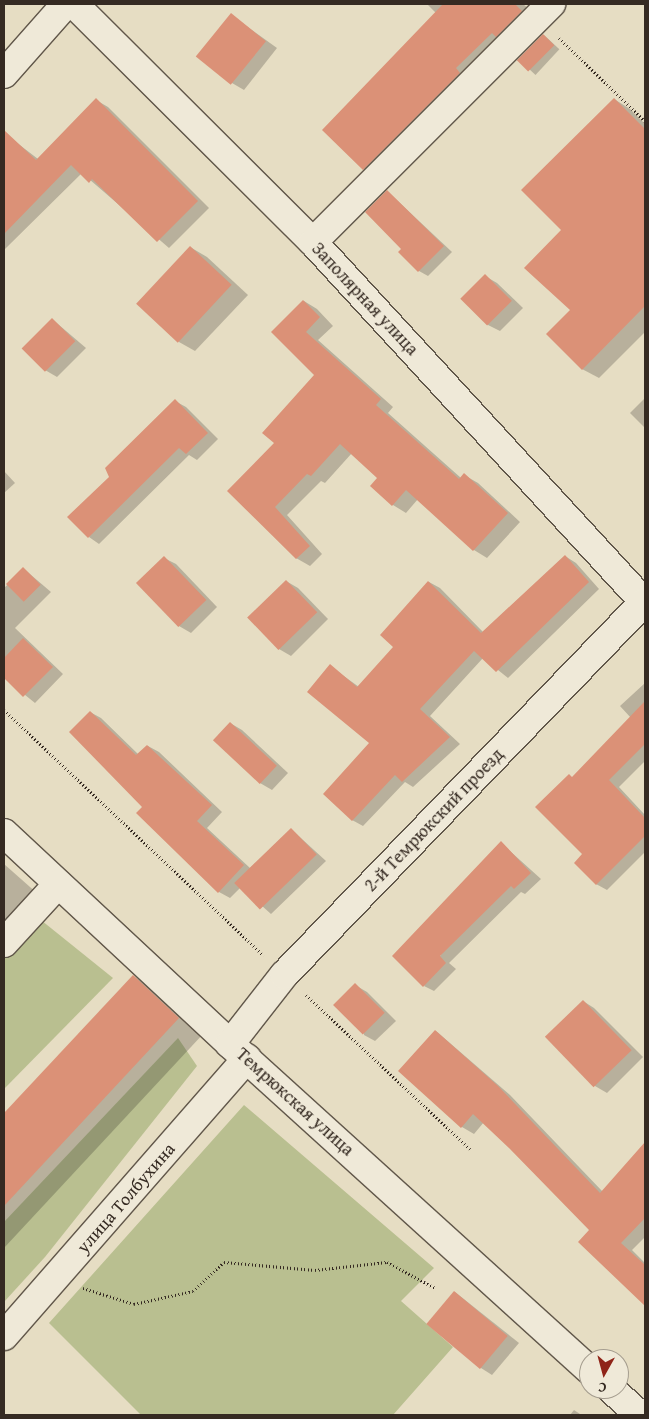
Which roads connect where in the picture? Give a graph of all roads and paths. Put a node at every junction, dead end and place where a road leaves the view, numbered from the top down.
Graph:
1 (66, 4) edge
2 (74, 4) edge
3 (544, 10) edge
4 (4, 74) edge
5 (645, 121) edge
6 (313, 242) junction
7 (645, 602) edge
8 (4, 710) edge
9 (4, 833) edge
10 (58, 884) junction
11 (4, 943) edge
12 (284, 975) junction
13 (238, 1051) junction
14 (470, 1149) dead end
15 (60, 1275) junction
16 (435, 1288) dead end
17 (4, 1336) edge
18 (579, 1360) edge
19 (622, 1399) edge
20 (640, 1415) edge

1 - 4 street
2 - 6 street, Заполярная улица
3 - 5 path
3 - 6 street
6 - 7 street, Заполярная улица
7 - 12 street, 2-й Темрюкский проезд
8 - 12 path
9 - 10 street, Темрюкская улица
10 - 11 street
10 - 13 street, Темрюкская улица
12 - 13 street, 2-й Темрюкский проезд
12 - 14 path
13 - 15 street, улица Толбухина
13 - 18 street, Темрюкская улица
15 - 16 path
15 - 17 street, улица Толбухина
19 - 20 street

